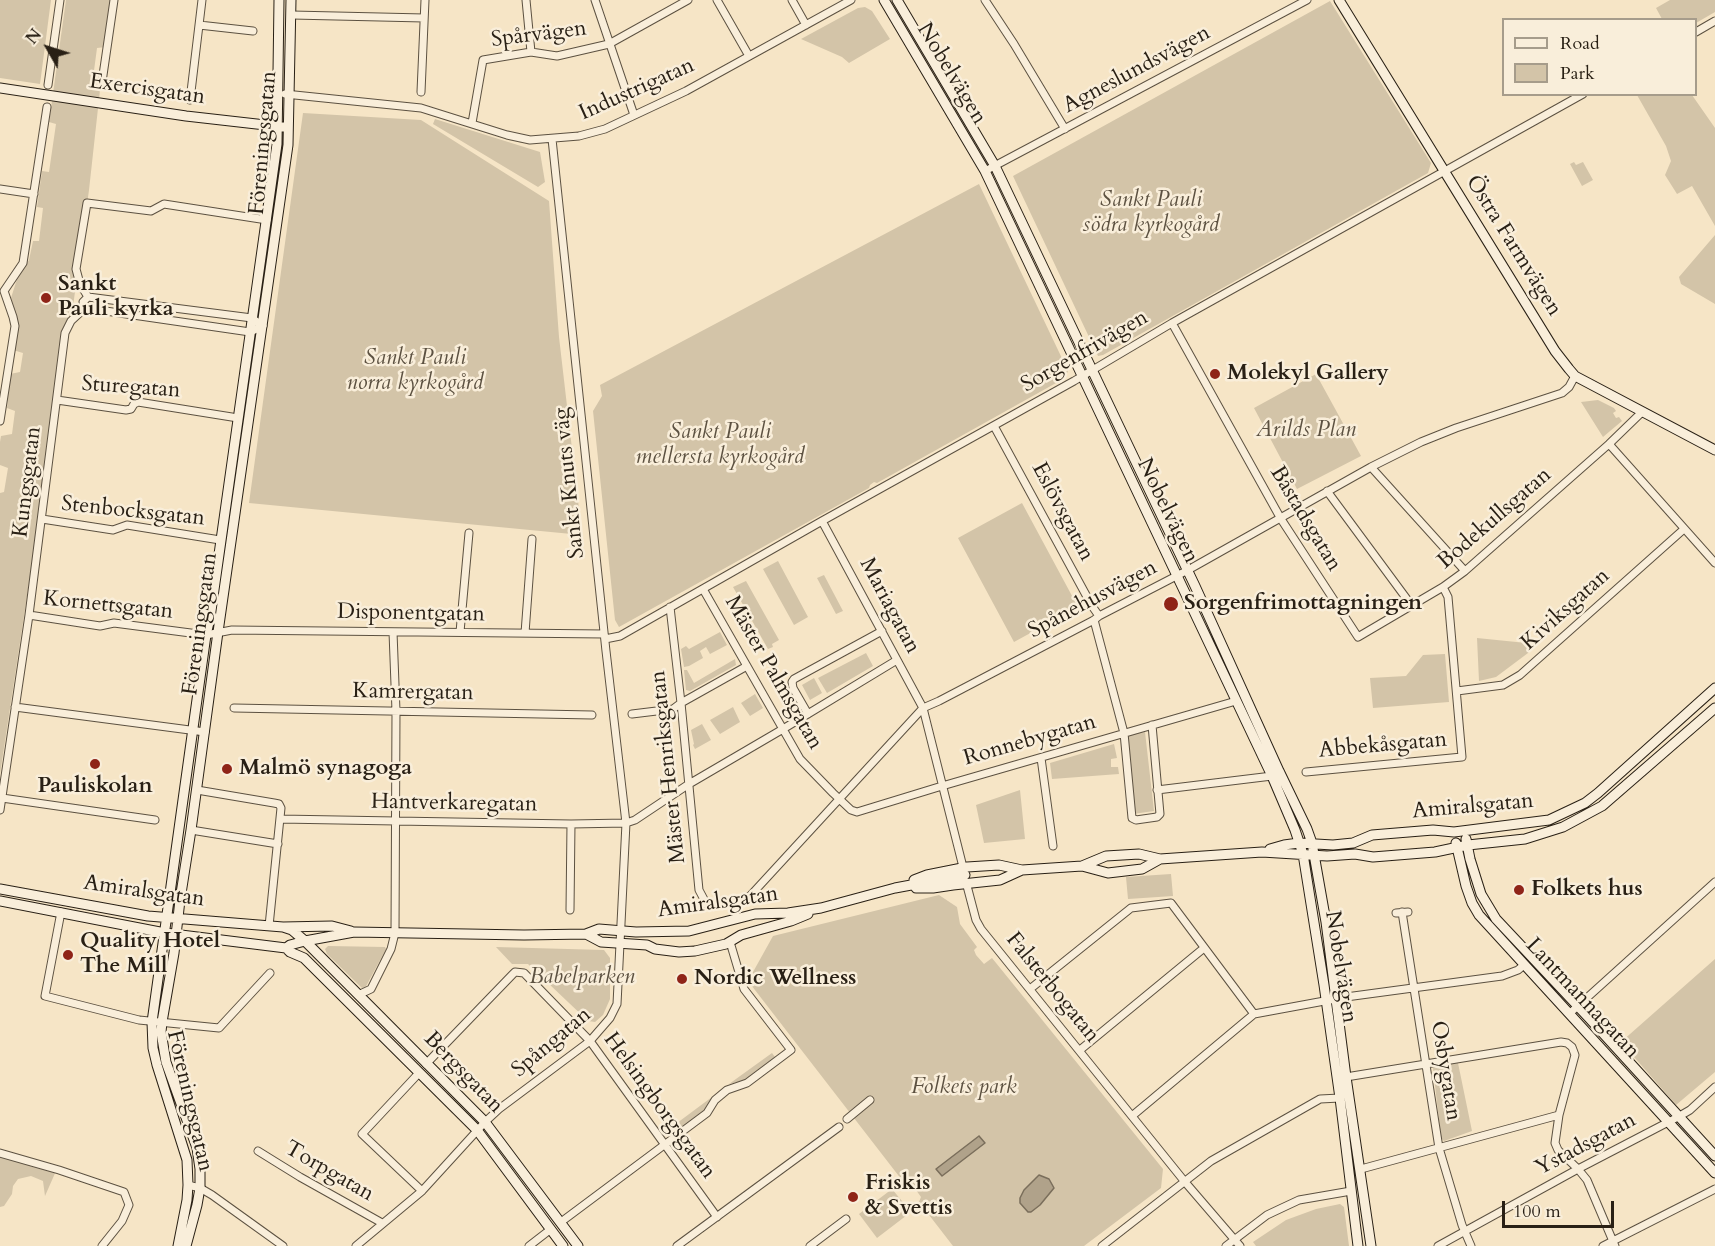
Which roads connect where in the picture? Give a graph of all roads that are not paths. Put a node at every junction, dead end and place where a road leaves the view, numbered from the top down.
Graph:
1 (60, 0) edge
2 (114, 0) edge
3 (202, 0) edge
4 (279, 0) edge
5 (291, 0) edge
6 (425, 0) edge
7 (526, 0) edge
8 (595, 0) edge
9 (688, 0) edge
10 (717, 0) edge
11 (792, 0) edge
12 (851, 0) edge
13 (884, 0) edge
14 (897, 0) edge
15 (985, 0) edge
16 (1306, 0) edge
17 (1339, 0) edge
18 (292, 15) junction
19 (424, 18) junction
20 (1715, 21) edge
21 (199, 25) junction
22 (806, 25) junction
23 (253, 31) dead end
24 (1697, 31) edge
25 (609, 44) junction
26 (531, 52) junction
27 (748, 56) junction
28 (102, 81) dead end
29 (48, 85) dead end
30 (0, 88) edge
31 (421, 92) dead end
32 (279, 93) junction
33 (290, 94) junction
34 (1579, 96) edge
35 (190, 99) dead end
36 (47, 107) dead end
37 (634, 115) junction
38 (472, 123) junction
39 (278, 127) junction
40 (289, 128) junction
41 (1065, 129) junction
42 (552, 139) junction
43 (995, 166) junction
44 (985, 171) junction
45 (1444, 172) junction
46 (0, 189) edge
47 (34, 194) junction
48 (267, 220) junction
49 (2, 291) edge
50 (88, 297) junction
51 (85, 308) junction
52 (252, 318) junction
53 (1172, 323) junction
54 (263, 326) junction
55 (250, 333) junction
56 (1092, 370) junction
57 (1082, 376) junction
58 (1575, 376) junction
59 (57, 400) junction
60 (1642, 412) junction
61 (238, 418) junction
62 (0, 421) edge
63 (994, 426) junction
64 (1609, 444) junction
65 (1715, 450) edge
66 (1371, 467) junction
67 (1327, 491) junction
68 (42, 519) junction
69 (1281, 519) junction
70 (822, 521) junction
71 (1684, 529) junction
72 (469, 533) dead end
73 (532, 539) dead end
74 (220, 540) junction
75 (1715, 563) edge
76 (1188, 570) junction
77 (1465, 572) junction
78 (1176, 576) junction
79 (1443, 587) junction
80 (703, 589) junction
81 (1412, 606) junction
82 (670, 607) junction
83 (29, 615) junction
84 (1096, 618) junction
85 (218, 632) junction
86 (393, 632) junction
87 (460, 632) junction
88 (882, 632) junction
89 (525, 633) junction
90 (206, 635) junction
91 (605, 636) junction
92 (1358, 637) joint
93 (897, 660) junction
94 (747, 666) junction
95 (1715, 688) edge
96 (1457, 691) junction
97 (1236, 701) junction
98 (681, 703) junction
99 (15, 707) junction
100 (234, 708) dead end
101 (923, 708) junction
102 (1715, 708) edge
103 (396, 711) junction
104 (632, 714) dead end
105 (808, 714) junction
106 (592, 715) dead end
107 (1152, 725) junction
108 (783, 729) junction
109 (193, 730) junction
110 (205, 732) junction
111 (1124, 733) junction
112 (1041, 758) junction
113 (1306, 772) dead end
114 (1272, 777) junction
115 (689, 784) junction
116 (942, 786) junction
117 (197, 790) junction
118 (1157, 790) junction
119 (2, 798) junction
120 (839, 799) junction
121 (0, 810) edge
122 (280, 819) junction
123 (155, 820) dead end
124 (396, 820) junction
125 (626, 823) junction
126 (571, 824) junction
127 (191, 830) junction
128 (1459, 831) junction
129 (1299, 843) junction
130 (1312, 843) junction
131 (278, 844) junction
132 (1468, 845) junction
133 (1053, 846) dead end
134 (1457, 847) junction
135 (1262, 852) junction
136 (1303, 854) junction
137 (1314, 855) junction
138 (1160, 859) junction
139 (1082, 866) junction
140 (1022, 870) junction
141 (965, 875) junction
142 (1715, 882) edge
143 (895, 888) junction
144 (0, 889) edge
145 (744, 900) dead end
146 (0, 901) edge
147 (707, 905) dead end
148 (820, 908) junction
149 (570, 910) dead end
150 (60, 912) junction
151 (1402, 912) dead end
152 (167, 918) junction
153 (178, 918) junction
154 (269, 926) junction
155 (283, 927) junction
156 (620, 930) junction
157 (354, 932) junction
158 (165, 933) junction
159 (395, 933) junction
160 (176, 934) junction
161 (586, 934) junction
162 (305, 941) junction
163 (730, 942) junction
164 (620, 943) junction
165 (286, 948) junction
166 (1204, 948) junction
167 (1524, 965) junction
168 (270, 973) dead end
169 (1414, 987) junction
170 (1030, 988) junction
171 (358, 994) junction
172 (1331, 999) junction
173 (1578, 1006) junction
174 (1254, 1014) junction
175 (1569, 1014) junction
176 (157, 1022) junction
177 (590, 1041) junction
178 (1080, 1050) junction
179 (426, 1064) junction
180 (1426, 1064) junction
181 (419, 1073) junction
182 (1346, 1077) junction
183 (1715, 1087) edge
184 (1340, 1098) junction
185 (870, 1100) dead end
186 (1558, 1115) junction
187 (1132, 1116) junction
188 (1678, 1117) junction
189 (847, 1119) dead end
190 (485, 1122) junction
191 (1669, 1122) junction
192 (839, 1127) dead end
193 (477, 1130) junction
194 (665, 1144) junction
195 (1439, 1148) junction
196 (258, 1151) dead end
197 (0, 1153) edge
198 (1715, 1156) edge
199 (1360, 1169) junction
200 (1578, 1169) junction
201 (1715, 1173) edge
202 (1185, 1182) junction
203 (188, 1185) junction
204 (200, 1188) junction
205 (1715, 1189) edge
206 (422, 1191) junction
207 (1351, 1191) junction
208 (717, 1217) junction
209 (846, 1219) dead end
210 (561, 1222) junction
211 (382, 1223) junction
212 (551, 1229) junction
213 (1464, 1232) junction
214 (1235, 1239) junction
215 (683, 1244) edge
216 (1614, 1244) edge
217 (102, 1246) edge
218 (178, 1246) edge
219 (186, 1246) edge
220 (283, 1246) edge
221 (356, 1246) edge
222 (529, 1246) edge
223 (563, 1246) edge
224 (578, 1246) edge
225 (810, 1246) edge
226 (1102, 1246) edge
227 (1226, 1246) edge
228 (1240, 1246) edge
229 (1358, 1246) edge
230 (1371, 1246) edge
231 (1438, 1246) edge
232 (1471, 1246) edge
233 (1603, 1246) edge

1 - 29 street
2 - 28 street
3 - 21 street
4 - 32 main road, Föreningsgatan
5 - 18 main road, Föreningsgatan
6 - 19 street
7 - 26 street
8 - 25 street
9 - 25 street, Spårvägen
10 - 27 street
11 - 22 street
12 - 22 street, Industrigatan
13 - 44 main road, Nobelvägen
14 - 43 main road, Nobelvägen
15 - 41 street
16 - 41 street, Agneslundsvägen
17 - 45 main road, Östra Farmvägen
18 - 19 street
18 - 33 main road, Föreningsgatan
19 - 31 street
20 - 24 street
21 - 23 street
21 - 35 street
22 - 27 street, Industrigatan
25 - 26 street, Spårvägen
25 - 37 street
26 - 38 street, Spårvägen
27 - 37 street, Industrigatan
30 - 39 main road, Exercisgatan
32 - 33 street, Industrigatan
32 - 39 main road, Föreningsgatan
33 - 38 street, Industrigatan
33 - 40 main road, Föreningsgatan
34 - 45 street, Sorgenfrivägen
36 - 47 street, Kungsgatan
37 - 42 street, Industrigatan
38 - 42 street, Industrigatan
39 - 40 main road, Exercisgatan
39 - 48 main road, Föreningsgatan
40 - 54 main road, Föreningsgatan
41 - 43 street, Agneslundsvägen
42 - 91 street, Sankt Knuts väg
43 - 44 street, Agneslundsvägen
43 - 56 main road, Nobelvägen
44 - 57 main road, Nobelvägen
45 - 53 street, Sorgenfrivägen
45 - 58 main road, Östra Farmvägen
46 - 47 street
47 - 49 street, Kungsgatan
48 - 50 street
48 - 52 main road, Föreningsgatan
49 - 62 street, Kungsgatan
50 - 51 street
50 - 52 street
51 - 55 street
51 - 59 street, Kungsgatan
52 - 54 street
52 - 55 main road, Föreningsgatan
53 - 56 street, Sorgenfrivägen
53 - 69 street, Båstadsgatan
54 - 55 street
54 - 85 main road, Föreningsgatan
55 - 61 main road, Föreningsgatan
56 - 57 street, Sorgenfrivägen
56 - 76 main road, Nobelvägen
57 - 63 street, Sorgenfrivägen
57 - 78 main road, Nobelvägen
58 - 60 main road, Östra Farmvägen
58 - 66 street, Spånehusvägen
59 - 61 street, Sturegatan
59 - 68 street, Kungsgatan
60 - 64 street, Bodekullsgatan
60 - 65 main road, Östra Farmvägen
61 - 74 main road, Föreningsgatan
63 - 70 street, Sorgenfrivägen
63 - 84 street, Eslövsgatan
64 - 71 street
64 - 77 street, Bodekullsgatan
66 - 67 street, Spånehusvägen
66 - 77 street
67 - 69 street, Spånehusvägen
67 - 81 street
68 - 74 street, Stenbocksgatan
68 - 83 street, Kungsgatan
69 - 76 street, Spånehusvägen
69 - 92 street, Båstadsgatan
70 - 80 street, Sorgenfrivägen
70 - 88 street, Mariagatan
71 - 75 street
71 - 96 street, Kiviksgatan
72 - 87 street
73 - 89 street
74 - 90 main road, Föreningsgatan
76 - 78 street, Spånehusvägen
76 - 130 main road, Nobelvägen
77 - 79 street, Bodekullsgatan
78 - 84 street, Spånehusvägen
78 - 97 main road, Nobelvägen
79 - 81 street, Bodekullsgatan
79 - 96 street
80 - 82 street, Sorgenfrivägen
80 - 94 street, Mäster Palmsgatan
81 - 92 street, Bodekullsgatan
82 - 91 street, Sorgenfrivägen
82 - 98 street, Mäster Henriksgatan
83 - 90 street, Kornettsgatan
83 - 99 street, Kungsgatan
84 - 101 street, Spånehusvägen
84 - 111 street, Eslövsgatan
85 - 86 street, Disponentgatan
85 - 90 street, Kornettsgatan
85 - 110 main road, Föreningsgatan
86 - 87 street, Disponentgatan
86 - 103 street
87 - 89 street, Disponentgatan
88 - 93 street, Mariagatan
88 - 105 street
89 - 91 street, Disponentgatan
90 - 109 main road, Föreningsgatan
91 - 125 street, Sankt Knuts väg
93 - 101 street, Mariagatan
93 - 105 street
94 - 98 street
94 - 108 street, Mäster Palmsgatan
95 - 128 main road, Amiralsgatan
96 - 113 street, Abbekåsgatan
97 - 107 street, Ronnebygatan
97 - 114 main road, Nobelvägen
98 - 104 street
98 - 115 street, Mäster Henriksgatan
99 - 109 street
99 - 119 street, Kungsgatan
100 - 103 street, Kamrergatan
101 - 116 street, Falsterbogatan
101 - 120 street, Spånehusvägen
102 - 132 main road, Amiralsgatan
103 - 106 street, Kamrergatan
103 - 124 street
105 - 108 street
107 - 111 street, Ronnebygatan
107 - 118 street
108 - 115 street
108 - 120 street, Mäster Palmsgatan
109 - 110 street
109 - 152 main road, Föreningsgatan
110 - 117 main road, Föreningsgatan
111 - 112 street, Ronnebygatan
111 - 118 street, Eslövsgatan
112 - 116 street, Ronnebygatan
112 - 133 street
114 - 118 street
114 - 129 main road, Nobelvägen
115 - 125 street
115 - 147 street, Mäster Henriksgatan
116 - 120 street, Ronnebygatan
116 - 141 street, Falsterbogatan
117 - 122 street
117 - 127 main road, Föreningsgatan
119 - 121 street, Kungsgatan
119 - 123 street
120 - 145 street, Spånehusvägen
122 - 124 street, Hantverkaregatan
122 - 131 street
124 - 126 street, Hantverkaregatan
124 - 159 street
125 - 126 street, Hantverkaregatan
125 - 156 street, Sankt Knuts väg
126 - 149 street
127 - 131 street
127 - 153 main road, Föreningsgatan
128 - 130 main road, Amiralsgatan
128 - 132 main road, Lantmannagatan
128 - 134 main road, Lantmannagatan
129 - 130 main road, Amiralsgatan
129 - 135 main road, Amiralsgatan
129 - 136 main road, Nobelvägen
130 - 137 main road, Nobelvägen
131 - 154 street
132 - 134 main road, Amiralsgatan
132 - 173 main road, Lantmannagatan
134 - 137 main road, Amiralsgatan
134 - 167 main road, Lantmannagatan
135 - 136 main road, Amiralsgatan
135 - 138 main road, Amiralsgatan
136 - 137 main road, Amiralsgatan
136 - 172 main road, Nobelvägen
137 - 172 main road, Nobelvägen
138 - 139 main road, Amiralsgatan
138 - 139 main road, Amiralsgatan
139 - 140 main road, Amiralsgatan
140 - 141 main road, Amiralsgatan
140 - 141 main road, Amiralsgatan
141 - 143 main road, Amiralsgatan
141 - 143 main road, Amiralsgatan
141 - 170 street, Falsterbogatan
142 - 173 street
143 - 148 main road, Amiralsgatan
144 - 152 main road, Amiralsgatan
146 - 150 main road, Amiralsgatan
148 - 156 main road, Amiralsgatan
148 - 163 main road, Amiralsgatan
150 - 158 main road, Amiralsgatan
150 - 176 street, Amiralsgatan
151 - 169 street, Osbygatan
152 - 153 main road, Amiralsgatan
152 - 158 main road, Föreningsgatan
153 - 154 main road, Amiralsgatan
153 - 160 main road, Föreningsgatan
154 - 155 main road, Amiralsgatan
155 - 157 main road, Amiralsgatan
155 - 162 main road, Amiralsgatan
156 - 161 main road, Amiralsgatan
156 - 164 street, Spångatan
157 - 159 main road, Amiralsgatan
157 - 162 main road, Amiralsgatan
158 - 160 main road, Amiralsgatan
158 - 176 main road, Föreningsgatan
159 - 161 main road, Amiralsgatan
159 - 171 street
160 - 165 main road, Amiralsgatan
160 - 176 main road, Föreningsgatan
161 - 164 main road, Amiralsgatan
162 - 165 main road, Amiralsgatan
162 - 171 main road, Bergsgatan
163 - 164 main road, Amiralsgatan
163 - 194 street
164 - 177 street, Spångatan
165 - 181 main road, Bergsgatan
166 - 170 street
166 - 174 street
166 - 178 street
167 - 169 street
167 - 175 main road, Lantmannagatan
168 - 176 street
169 - 172 street
169 - 180 street, Osbygatan
170 - 178 street, Falsterbogatan
171 - 179 main road, Bergsgatan
172 - 174 street
172 - 182 main road, Nobelvägen
172 - 184 main road, Nobelvägen
173 - 175 street
173 - 188 main road, Lantmannagatan
174 - 187 street
175 - 191 main road, Lantmannagatan
176 - 203 main road, Föreningsgatan
176 - 204 main road, Föreningsgatan
177 - 179 street, Helsingborgsgatan
177 - 190 street, Spångatan
177 - 194 street, Helsingborgsgatan
178 - 187 street, Falsterbogatan
179 - 190 main road, Bergsgatan
180 - 182 street
180 - 186 street
180 - 195 street, Osbygatan
181 - 193 main road, Bergsgatan
181 - 206 street
182 - 199 main road, Nobelvägen
183 - 188 street, Ystadsgatan
184 - 202 street
184 - 207 main road, Nobelvägen
185 - 189 street
186 - 195 street
186 - 200 street
187 - 202 street, Falsterbogatan
188 - 191 street, Ystadsgatan
188 - 198 main road, Lantmannagatan
190 - 193 street, Spångatan
190 - 210 main road, Bergsgatan
191 - 200 street, Ystadsgatan
191 - 201 main road, Lantmannagatan
192 - 208 street
193 - 206 street, Spångatan
193 - 212 main road, Bergsgatan
194 - 208 street, Helsingborgsgatan
194 - 210 street
195 - 199 street
195 - 213 street, Osbygatan
196 - 211 street, Torpgatan
197 - 217 street
199 - 230 main road, Nobelvägen
200 - 213 street, Ystadsgatan
200 - 216 street
202 - 214 street, Falsterbogatan
202 - 226 street
203 - 204 street
203 - 218 main road, Föreningsgatan
204 - 219 main road, Föreningsgatan
204 - 220 street
205 - 216 street
206 - 211 street, Spångatan
207 - 214 street
207 - 229 main road, Nobelvägen
208 - 215 street
209 - 225 street
210 - 224 main road, Bergsgatan
211 - 221 street, Spångatan
212 - 222 street
212 - 223 main road, Bergsgatan
213 - 231 street, Ystadsgatan
213 - 232 street, Osbygatan
214 - 227 street
214 - 228 street, Falsterbogatan
216 - 233 street

